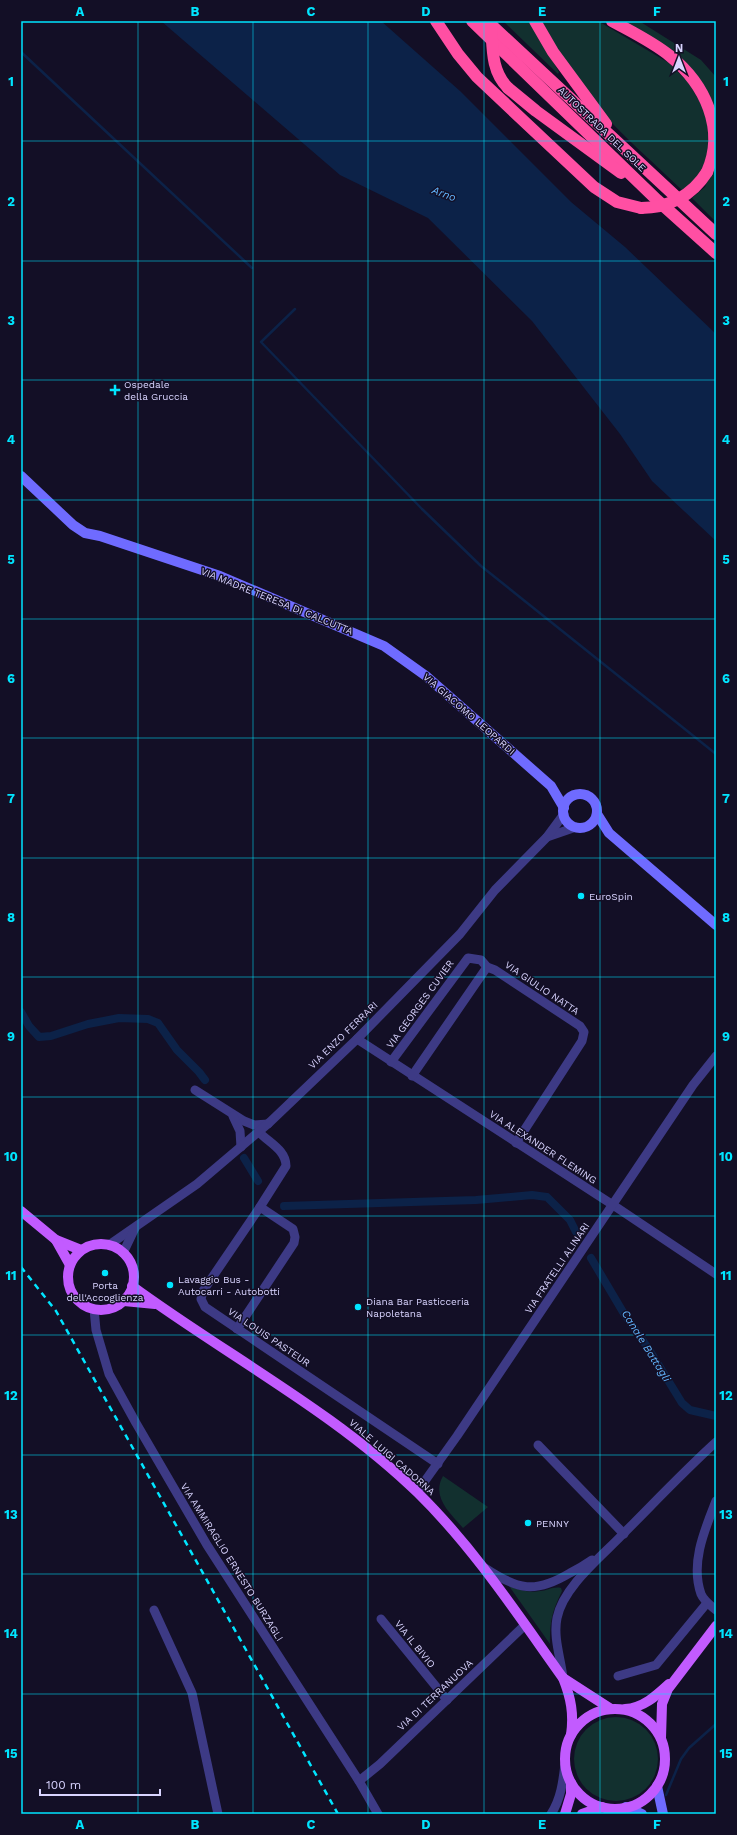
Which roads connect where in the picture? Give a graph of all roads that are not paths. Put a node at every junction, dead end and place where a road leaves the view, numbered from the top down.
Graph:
1 (436, 21) edge
2 (472, 21) edge
3 (487, 21) edge
4 (491, 21) edge
5 (535, 21) edge
6 (612, 21) edge
7 (619, 143) junction
8 (657, 200) junction
9 (716, 234) edge
10 (716, 253) edge
11 (21, 476) edge
12 (384, 646) joint
13 (551, 786) junction
14 (574, 796) junction
15 (564, 811) junction
16 (597, 814) junction
17 (581, 827) junction
18 (609, 833) junction
19 (547, 837) junction
20 (716, 925) edge
21 (487, 967) junction
22 (357, 1039) junction
23 (716, 1056) edge
24 (391, 1062) junction
25 (412, 1076) junction
26 (195, 1090) dead end
27 (233, 1116) junction
28 (268, 1124) junction
29 (259, 1132) junction
30 (516, 1143) junction
31 (241, 1147) junction
32 (613, 1205) junction
33 (260, 1207) junction
34 (21, 1211) edge
35 (135, 1228) junction
36 (56, 1240) junction
37 (109, 1245) junction
38 (81, 1250) junction
39 (123, 1253) junction
40 (70, 1265) junction
41 (716, 1274) edge
42 (132, 1286) junction
43 (124, 1301) junction
44 (157, 1304) junction
45 (94, 1309) junction
46 (237, 1329) junction
47 (716, 1442) edge
48 (538, 1445) dead end
49 (438, 1464) junction
50 (417, 1492) junction
51 (716, 1501) edge
52 (624, 1534) junction
53 (611, 1547) junction
54 (480, 1565) junction
55 (707, 1603) junction
56 (154, 1610) dead end
57 (716, 1610) edge
58 (381, 1619) dead end
59 (525, 1625) junction
60 (716, 1626) edge
61 (618, 1676) dead end
62 (678, 1676) junction
63 (563, 1678) junction
64 (446, 1700) junction
65 (611, 1709) junction
66 (624, 1710) junction
67 (571, 1735) junction
68 (660, 1738) junction
69 (565, 1764) junction
70 (360, 1781) junction
71 (572, 1783) junction
72 (657, 1786) junction
73 (602, 1807) junction
74 (626, 1807) junction
75 (218, 1814) edge
76 (378, 1814) edge
77 (551, 1814) edge
78 (565, 1814) edge
79 (582, 1814) edge
80 (642, 1814) edge
81 (663, 1814) edge

1 - 6 highway, bridge
2 - 8 highway, AUTOSTRADA DEL SOLE
3 - 7 highway, AUTOSTRADA DEL SOLE
4 - 8 highway, bridge
5 - 7 highway
7 - 9 highway, AUTOSTRADA DEL SOLE
8 - 10 highway, AUTOSTRADA DEL SOLE
11 - 12 street, VIA MADRE TERESA DI CALCUTTA
12 - 13 street, VIA GIACOMO LEOPARDI
13 - 14 street, VIA GIACOMO LEOPARDI
13 - 15 street, VIA GIACOMO LEOPARDI
14 - 15 street
14 - 16 street, VIA GIACOMO LEOPARDI
15 - 17 street, VIA GIACOMO LEOPARDI
15 - 19 street, VIA ENZO FERRARI
16 - 17 street
16 - 18 street, VIA GIACOMO LEOPARDI
17 - 18 street, VIA GIACOMO LEOPARDI
17 - 19 street
18 - 20 street, VIA GIACOMO LEOPARDI
19 - 22 street, VIA ENZO FERRARI
21 - 24 street, VIA GEORGES CUVIER
21 - 25 street
21 - 30 street, VIA GIULIO NATTA
22 - 24 street, VIA ALEXANDER FLEMING
22 - 28 street, VIA ENZO FERRARI
23 - 32 street, VIA FRATELLI ALINARI
24 - 25 street, VIA ALEXANDER FLEMING
25 - 30 street, VIA ALEXANDER FLEMING
26 - 27 street
27 - 28 street
27 - 31 street
28 - 29 street, VIA ENZO FERRARI
29 - 31 street, VIA ENZO FERRARI
29 - 33 street, VIA LOUIS PASTEUR
30 - 32 street, VIA ALEXANDER FLEMING
31 - 35 street, VIA ENZO FERRARI
32 - 41 street, VIA ALEXANDER FLEMING
32 - 49 street, VIA FRATELLI ALINARI
33 - 46 street
33 - 46 street, VIA LOUIS PASTEUR
34 - 36 main road
35 - 37 street, VIA ENZO FERRARI
35 - 39 street
36 - 38 main road
36 - 40 main road
37 - 38 main road
37 - 39 main road
38 - 40 main road
39 - 42 main road
40 - 45 main road
42 - 43 main road
42 - 44 main road, VIALE LUIGI CADORNA
43 - 44 main road, VIALE LUIGI CADORNA
43 - 45 main road
44 - 50 main road, VIALE LUIGI CADORNA
45 - 70 street, VIA AMMIRAGLIO ERNESTO BURZAGLI
46 - 49 street, VIA LOUIS PASTEUR
47 - 52 street
48 - 52 street
49 - 50 street, VIA FRATELLI ALINARI
50 - 54 main road, VIALE LUIGI CADORNA
51 - 55 street
52 - 53 street
53 - 54 street
53 - 63 street
54 - 59 main road, VIALE LUIGI CADORNA
55 - 57 street
55 - 61 street
56 - 75 street
58 - 64 street, VIA IL BIVIO
59 - 63 main road, VIALE LUIGI CADORNA
59 - 64 street, VIA DI TERRANUOVA
60 - 62 main road
62 - 66 main road
62 - 68 main road
63 - 65 main road, VIALE LUIGI CADORNA
63 - 67 main road, VIALE LUIGI CADORNA
64 - 70 street, VIA DI TERRANUOVA
65 - 66 main road
65 - 67 main road
66 - 68 main road
67 - 69 main road
68 - 72 main road
69 - 71 main road
69 - 77 street
70 - 76 street, VIA AMMIRAGLIO ERNESTO BURZAGLI
71 - 73 main road
71 - 78 main road
72 - 74 main road
72 - 81 street
73 - 74 main road
73 - 79 main road
74 - 80 street

